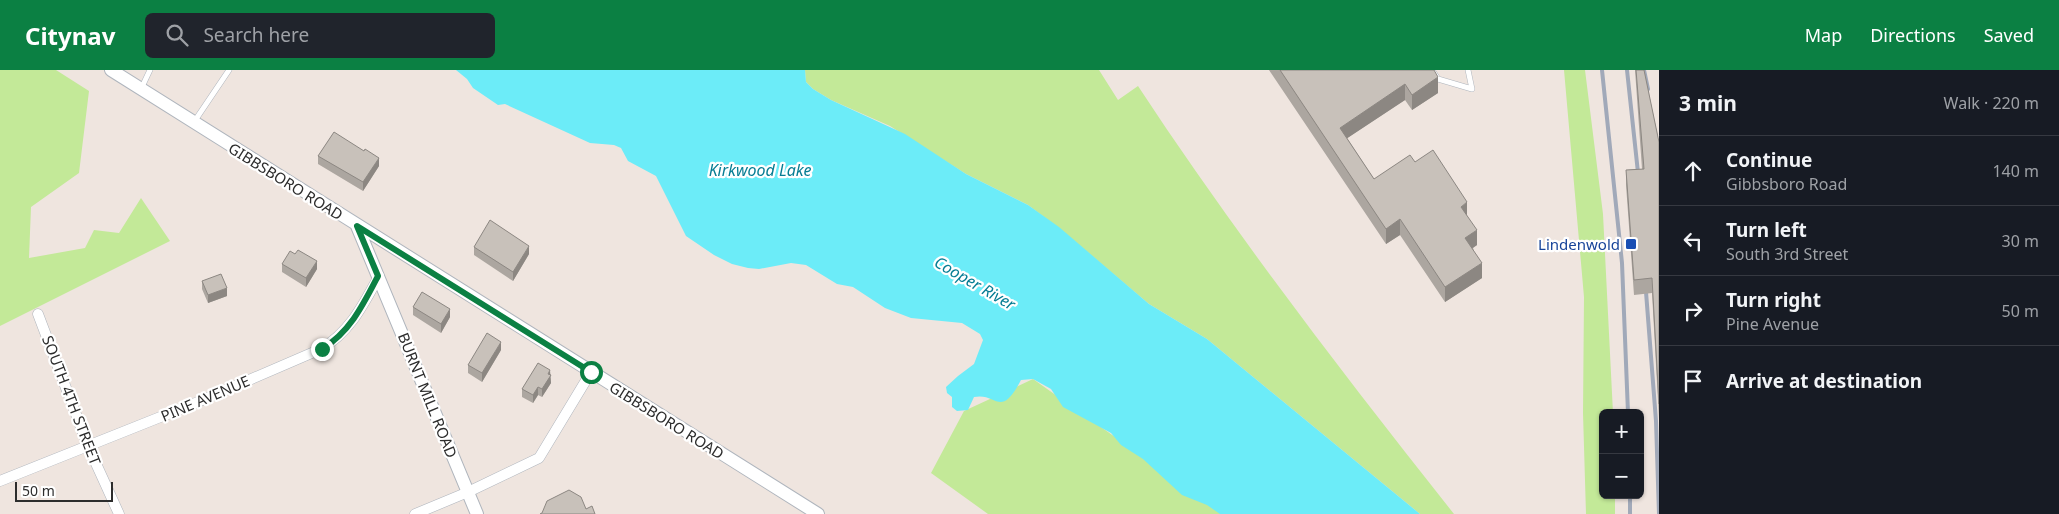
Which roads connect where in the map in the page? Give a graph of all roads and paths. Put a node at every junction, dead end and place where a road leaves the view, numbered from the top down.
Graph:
1 (111, 70) edge
2 (150, 70) edge
3 (229, 70) edge
4 (1432, 70) edge
5 (1468, 70) edge
6 (140, 89) junction
7 (194, 123) junction
8 (357, 226) junction
9 (378, 276) junction
10 (38, 314) dead end
11 (591, 372) junction
12 (88, 446) junction
13 (0, 480) edge
14 (468, 492) junction
15 (119, 514) edge
16 (415, 514) edge
17 (477, 514) edge
18 (818, 514) edge

1 - 6 street, GIBBSBORO ROAD
2 - 6 lane
3 - 7 lane
4 - 5 lane
6 - 7 street, GIBBSBORO ROAD
7 - 8 street, GIBBSBORO ROAD
8 - 9 street, BURNT MILL ROAD
8 - 11 street, GIBBSBORO ROAD
9 - 12 street, PINE AVENUE
9 - 14 street, BURNT MILL ROAD
10 - 12 street, SOUTH 4TH STREET
11 - 14 street
11 - 18 street, GIBBSBORO ROAD
12 - 13 street, PINE AVENUE
12 - 15 street, SOUTH 4TH STREET
14 - 16 street
14 - 17 street, BURNT MILL ROAD

